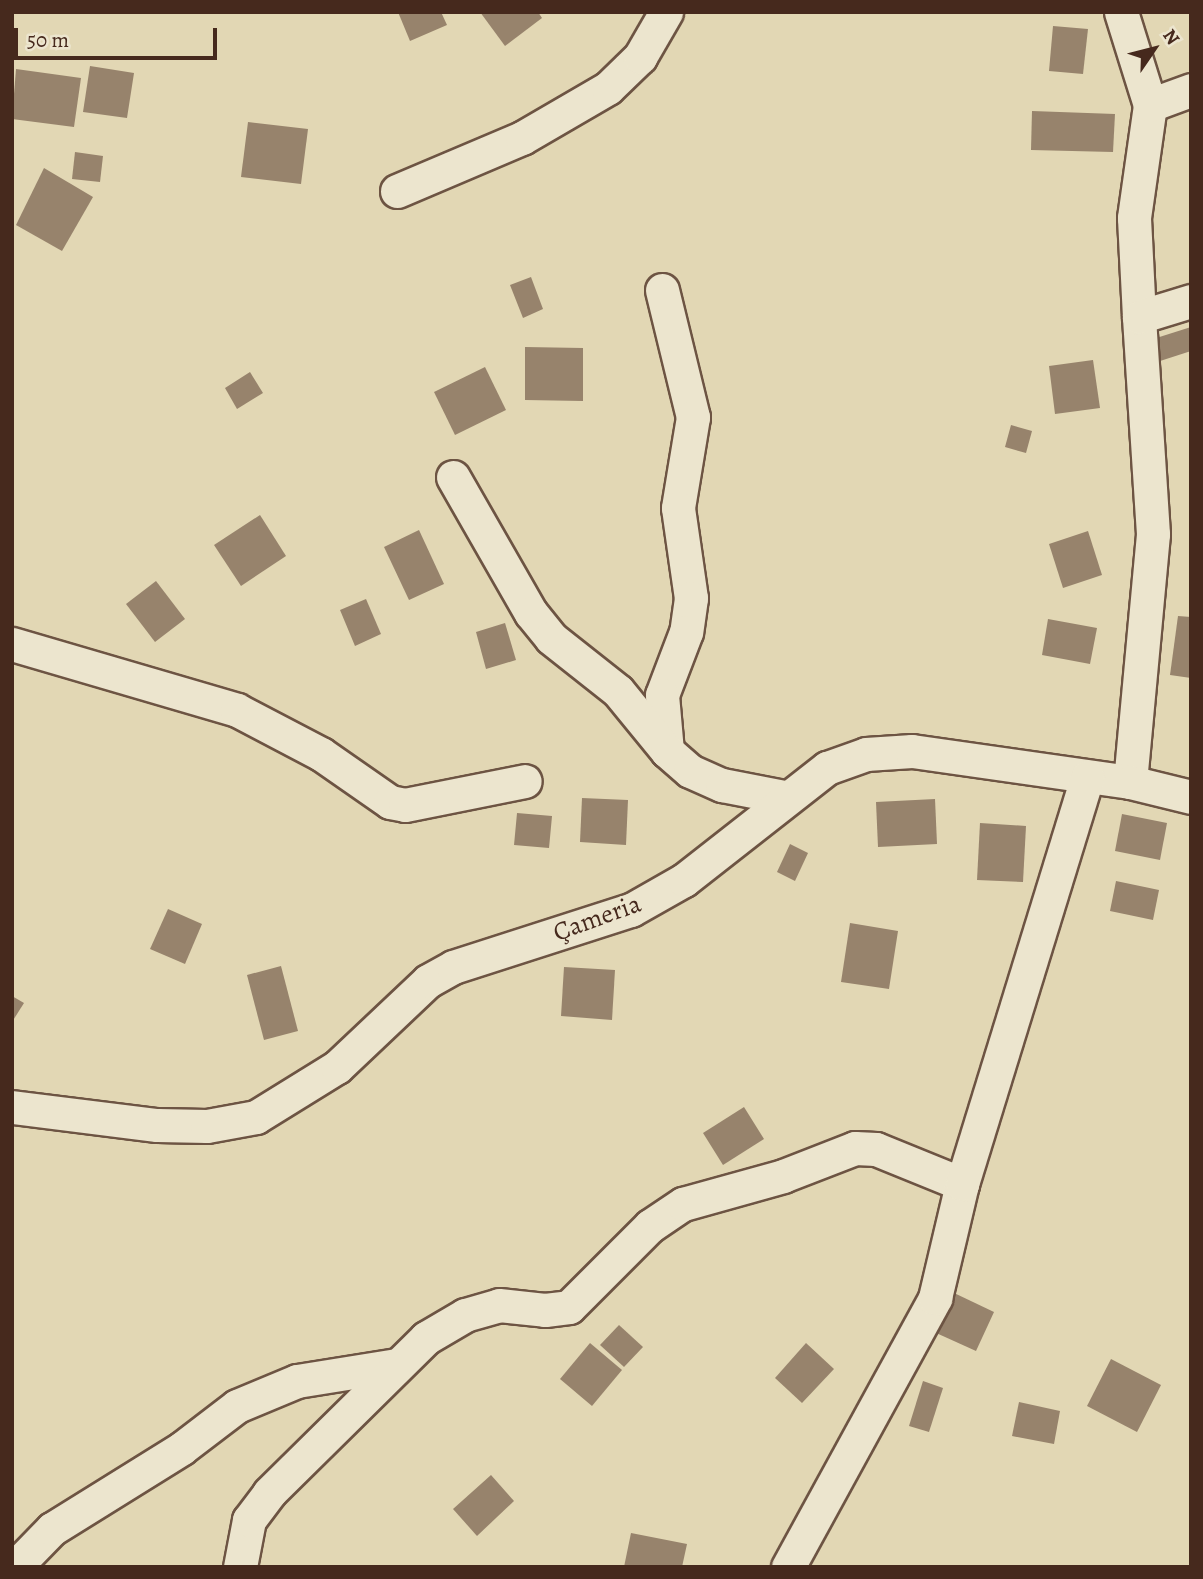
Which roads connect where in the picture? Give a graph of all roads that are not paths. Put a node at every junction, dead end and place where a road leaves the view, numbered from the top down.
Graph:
1 (666, 12) edge
2 (1121, 12) edge
3 (1191, 90) edge
4 (1150, 105) junction
5 (397, 191) dead end
6 (662, 290) dead end
7 (1191, 301) edge
8 (1139, 317) junction
9 (453, 477) dead end
10 (12, 644) edge
11 (667, 751) junction
12 (1087, 777) junction
13 (525, 781) dead end
14 (1130, 782) junction
15 (784, 797) junction
16 (1191, 797) edge
17 (12, 1107) edge
18 (962, 1184) junction
19 (397, 1365) junction
20 (15, 1567) edge
21 (240, 1567) edge
22 (789, 1567) edge

1 - 5 street
2 - 4 street
3 - 4 street
4 - 8 street
6 - 11 street
7 - 8 street
8 - 14 street
9 - 11 street
10 - 13 street
11 - 15 street
12 - 14 street, Çameria
12 - 15 street, Çameria
12 - 18 street
14 - 16 street, Çameria
15 - 17 street, Çameria
18 - 19 street
18 - 22 street
19 - 20 street
19 - 21 street

